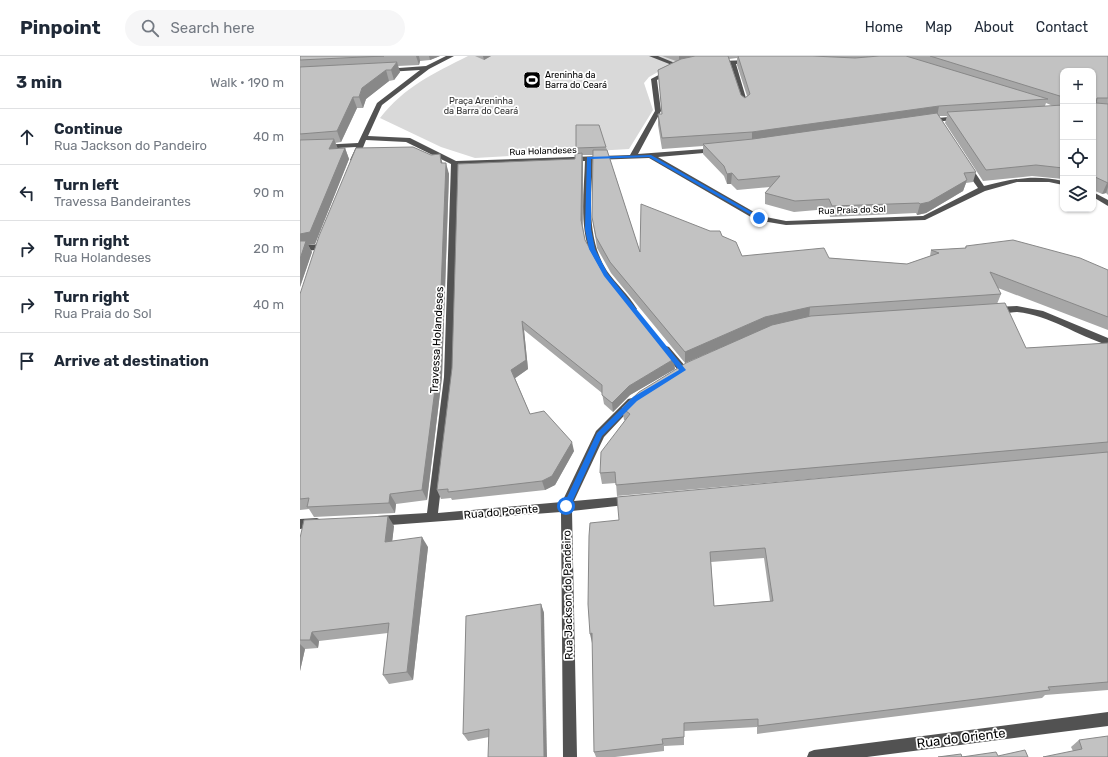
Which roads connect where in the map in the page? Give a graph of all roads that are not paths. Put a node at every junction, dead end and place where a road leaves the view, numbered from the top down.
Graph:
1 (451, 56) edge
2 (652, 56) edge
3 (760, 62) edge
4 (714, 63) edge
5 (732, 63) junction
6 (427, 68) junction
7 (379, 70) edge
8 (745, 105) edge
9 (968, 118) edge
10 (921, 122) edge
11 (362, 142) junction
12 (300, 148) edge
13 (720, 149) edge
14 (634, 156) junction
15 (650, 156) junction
16 (961, 157) edge
17 (589, 158) junction
18 (455, 163) junction
19 (352, 167) edge
20 (1060, 182) edge
21 (982, 189) junction
22 (1096, 196) edge
23 (1108, 204) edge
24 (320, 247) edge
25 (300, 249) edge
26 (986, 311) edge
27 (639, 316) edge
28 (659, 340) edge
29 (1108, 342) edge
30 (683, 370) edge
31 (642, 395) edge
32 (638, 500) edge
33 (566, 506) junction
34 (432, 518) junction
35 (362, 521) edge
36 (331, 522) edge
37 (300, 524) edge
38 (1108, 719) edge
39 (570, 757) edge
40 (814, 757) edge

1 - 6 street
2 - 14 street
3 - 5 street
4 - 5 street
5 - 8 street
6 - 7 street
6 - 11 street
9 - 10 street
11 - 12 street, Rua Holandeses
11 - 18 street, Rua Holandeses
11 - 19 street
13 - 15 street, Rua Holandeses
14 - 15 street, Rua Holandeses
14 - 17 street, Rua Holandeses
15 - 21 street, Rua Praia do Sol
16 - 21 street
17 - 18 street, Rua Holandeses
17 - 27 street
18 - 34 street, Travessa Holandeses
20 - 21 street, Rua Praia do Sol
22 - 23 street
24 - 25 street
26 - 29 street
28 - 30 street
31 - 33 street, Rua Jackson do Pandeiro
32 - 33 street, Rua do Poente
33 - 34 street, Rua do Poente
33 - 39 street, Rua Jackson do Pandeiro
34 - 35 street, Rua do Poente
36 - 37 street
38 - 40 street, Rua do Oriente

